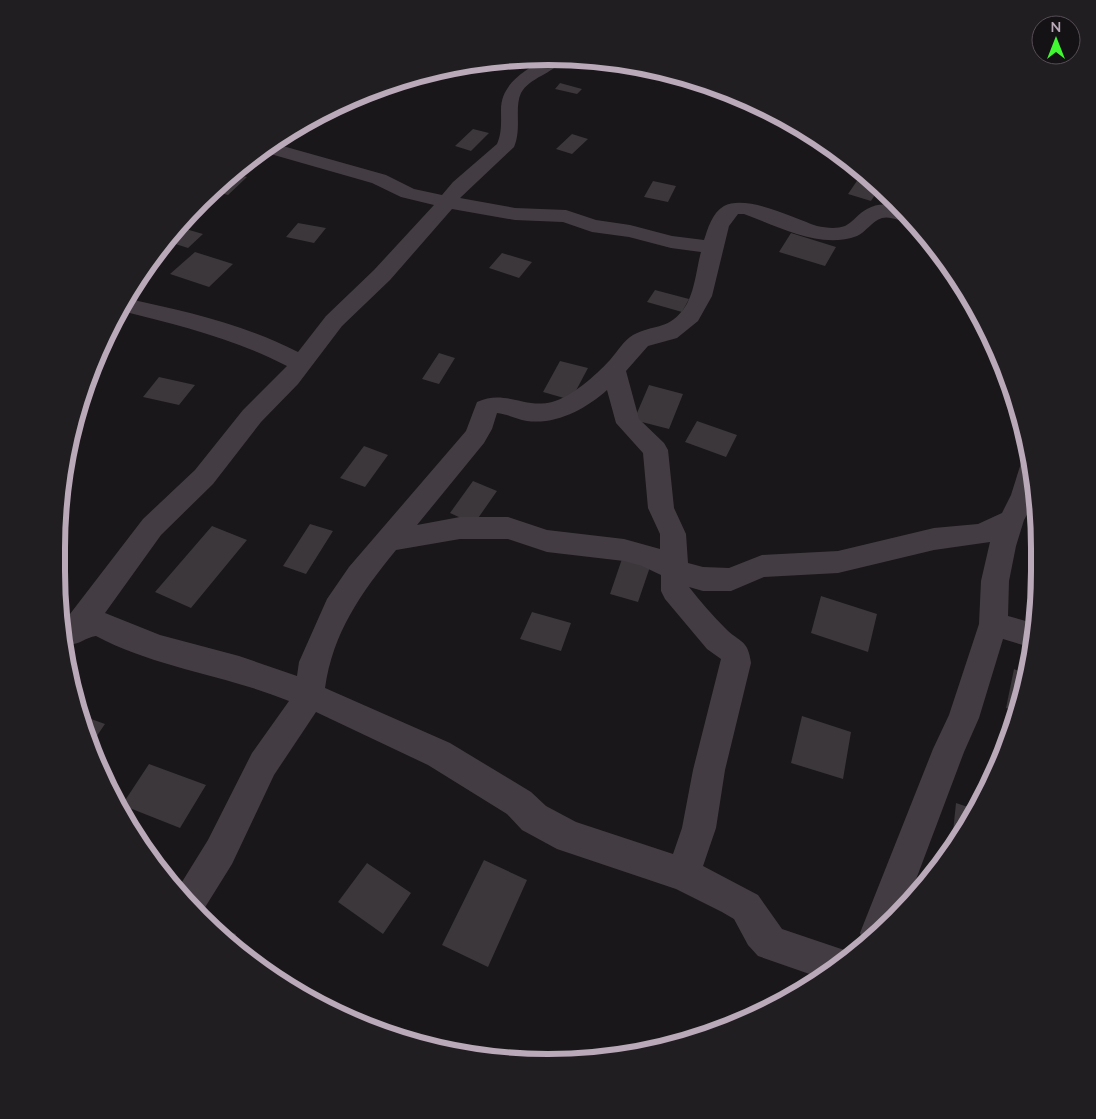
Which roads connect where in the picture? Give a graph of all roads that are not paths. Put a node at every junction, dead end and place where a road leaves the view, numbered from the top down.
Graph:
1 (546, 65) edge
2 (275, 150) edge
3 (447, 202) junction
4 (897, 214) edge
5 (712, 247) junction
6 (130, 306) edge
7 (301, 362) junction
8 (614, 370) junction
9 (1027, 484) edge
10 (1011, 520) junction
11 (390, 540) junction
12 (674, 570) junction
13 (993, 624) junction
14 (69, 630) edge
15 (68, 631) edge
16 (1027, 634) edge
17 (309, 697) junction
18 (683, 874) junction
19 (192, 897) edge
20 (883, 919) edge
21 (830, 963) edge

1 - 3 street
2 - 3 street
3 - 5 street
3 - 7 street
4 - 5 street
5 - 8 street
6 - 7 street
7 - 14 street
8 - 11 street
8 - 12 street
9 - 10 street
10 - 12 street
10 - 13 street
11 - 12 street
11 - 17 street
12 - 18 street
13 - 16 street
13 - 20 street
15 - 17 street
17 - 18 street
17 - 19 street
18 - 21 street

